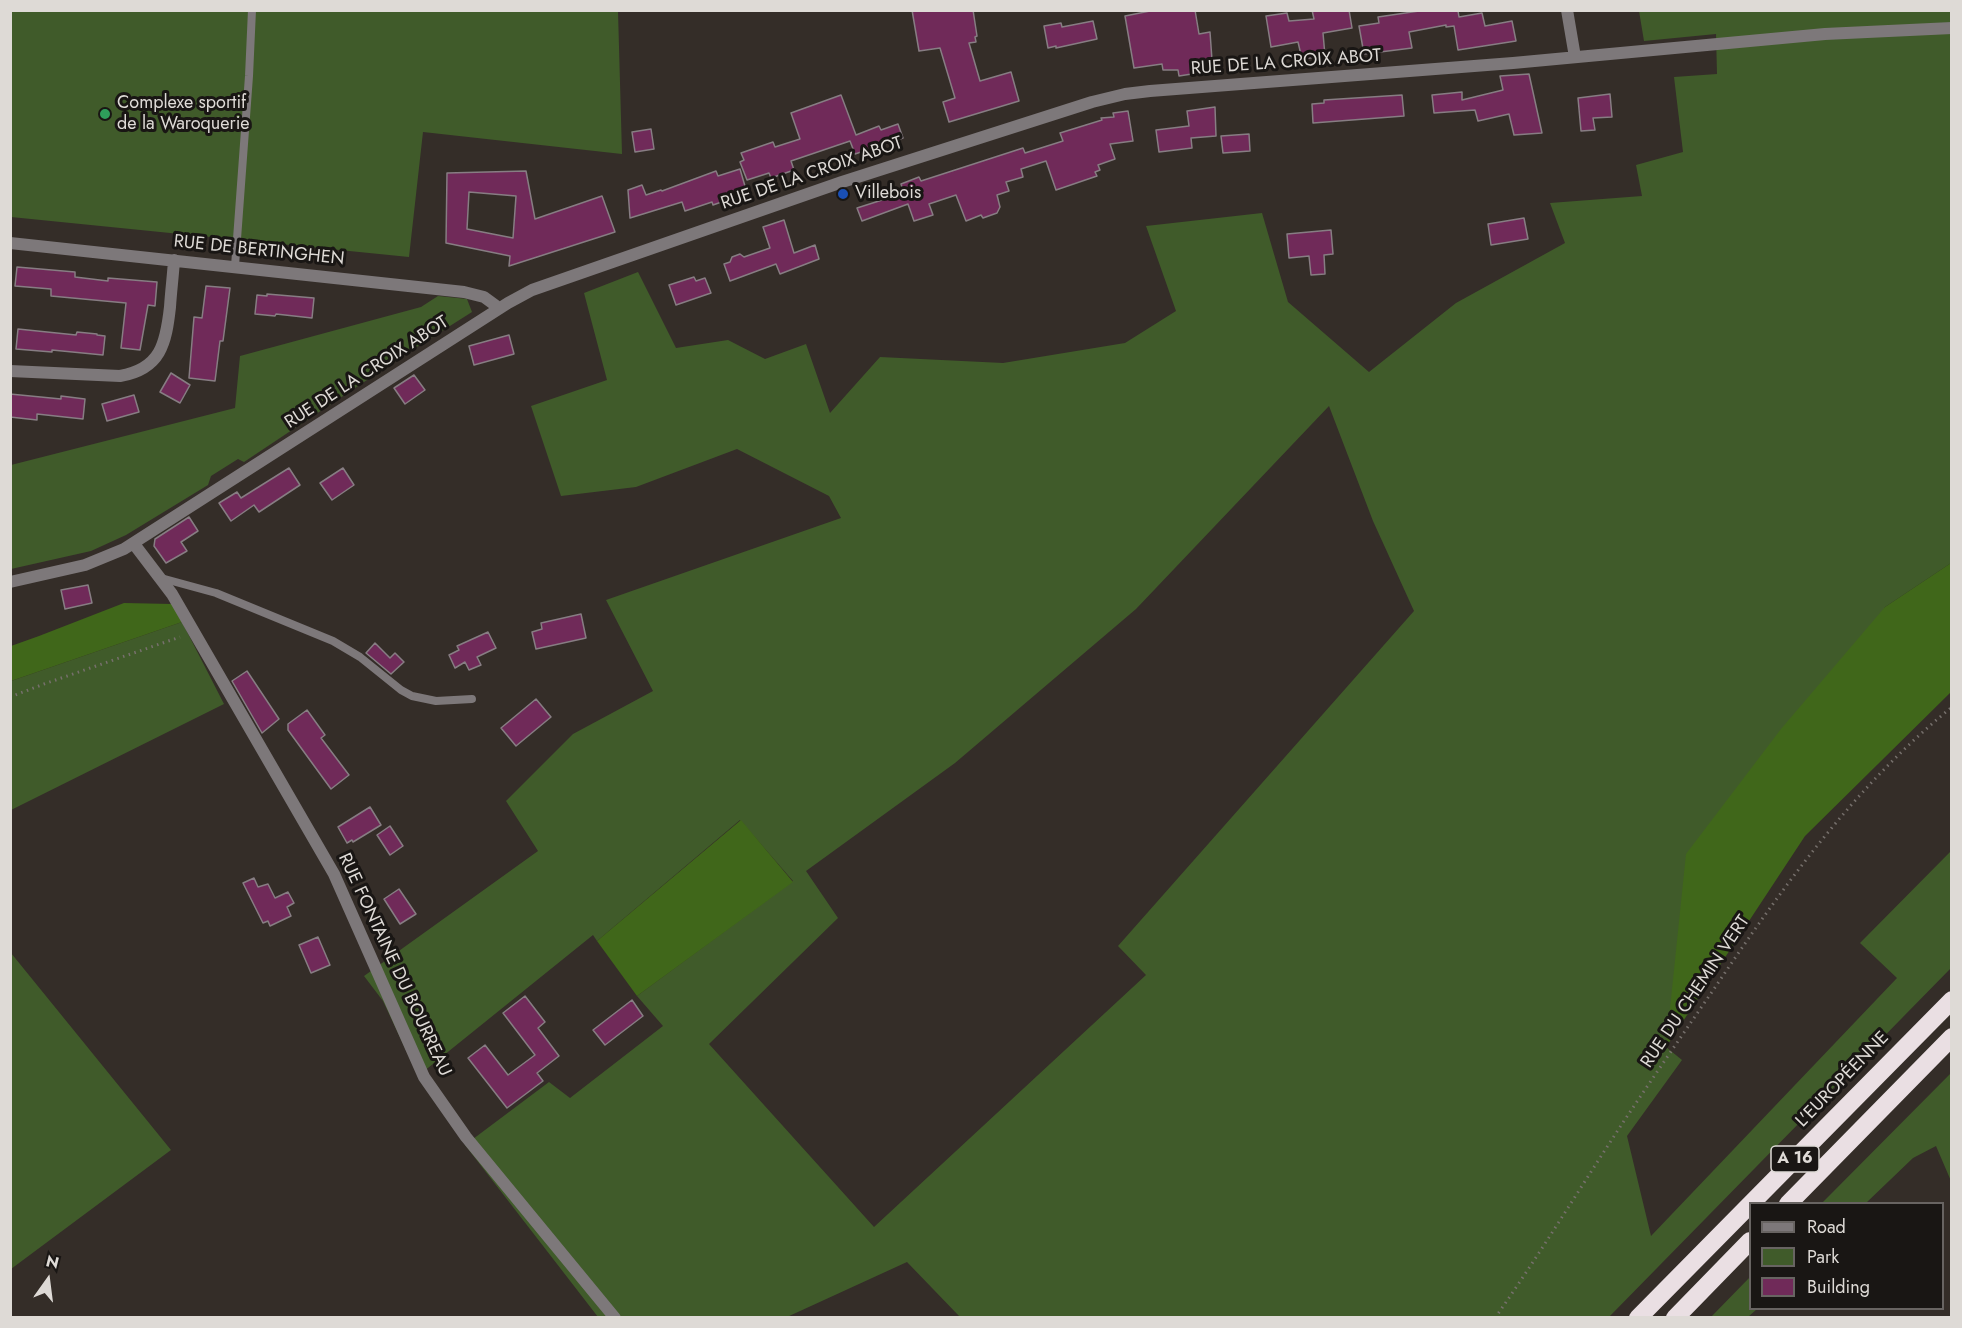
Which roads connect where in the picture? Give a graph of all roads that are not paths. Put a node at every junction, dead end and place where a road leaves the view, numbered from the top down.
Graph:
1 (252, 10) edge
2 (1567, 10) edge
3 (1952, 28) edge
4 (1575, 57) junction
5 (10, 243) edge
6 (174, 260) junction
7 (235, 266) junction
8 (499, 308) junction
9 (10, 371) edge
10 (134, 544) junction
11 (161, 578) junction
12 (10, 582) edge
13 (472, 699) dead end
14 (1952, 1000) edge
15 (1952, 1037) edge
16 (1752, 1202) edge
17 (1789, 1202) edge
18 (1749, 1205) edge
19 (1749, 1242) edge
20 (615, 1317) edge
21 (1638, 1317) edge
22 (1675, 1317) edge

1 - 7 lane
2 - 4 street
3 - 4 street, RUE DE LA CROIX ABOT
4 - 8 street, RUE DE LA CROIX ABOT
5 - 6 street, RUE DE BERTINGHEN
6 - 7 street, RUE DE BERTINGHEN
6 - 9 street
7 - 8 street, RUE DE BERTINGHEN
8 - 10 street, RUE DE LA CROIX ABOT
10 - 11 street, RUE FONTAINE DU BOURREAU
10 - 12 street, RUE DE LA CROIX ABOT
11 - 13 lane
11 - 20 street, RUE FONTAINE DU BOURREAU
14 - 16 highway, L'EUROPÉENNE / A 16
15 - 17 highway, A 16
18 - 21 highway, L'EUROPÉENNE / A 16
19 - 22 highway

